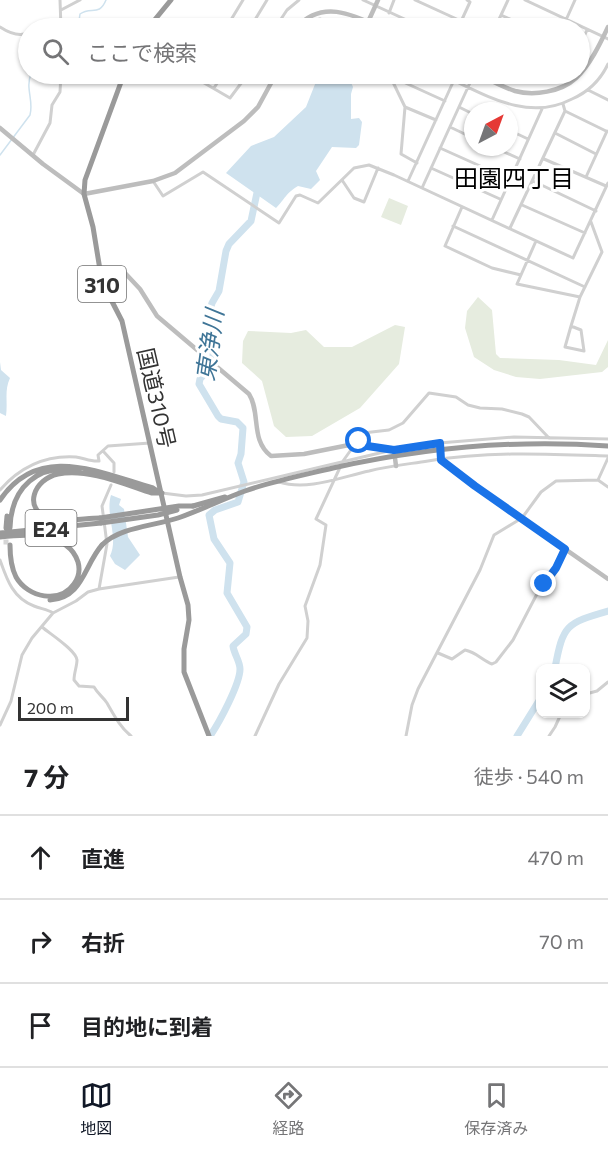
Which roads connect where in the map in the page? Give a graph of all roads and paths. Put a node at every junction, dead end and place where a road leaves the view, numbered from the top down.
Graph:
1 (60, 0) edge
2 (80, 0) edge
3 (171, 0) edge
4 (243, 0) edge
5 (267, 0) edge
6 (299, 0) edge
7 (363, 0) edge
8 (378, 0) edge
9 (394, 0) edge
10 (415, 0) edge
11 (467, 0) edge
12 (508, 0) edge
13 (525, 0) edge
14 (575, 0) edge
15 (375, 7) junction
16 (61, 10) junction
17 (388, 13) junction
18 (501, 15) junction
19 (61, 18) edge
20 (156, 18) edge
21 (231, 18) edge
22 (256, 18) edge
23 (282, 18) edge
24 (307, 18) edge
25 (359, 18) edge
26 (370, 18) edge
27 (400, 18) edge
28 (454, 18) edge
29 (462, 18) edge
30 (500, 18) edge
31 (508, 18) edge
32 (562, 18) edge
33 (567, 18) edge
34 (0, 27) edge
35 (608, 27) edge
36 (590, 31) edge
37 (18, 34) edge
38 (606, 38) edge
39 (590, 61) edge
40 (608, 64) edge
41 (607, 71) edge
42 (60, 84) edge
43 (120, 84) edge
44 (206, 84) edge
45 (217, 84) edge
46 (240, 84) edge
47 (271, 84) edge
48 (395, 84) edge
49 (410, 84) edge
50 (452, 84) edge
51 (463, 84) edge
52 (499, 84) edge
53 (564, 84) edge
54 (468, 86) junction
55 (214, 88) junction
56 (588, 90) junction
57 (608, 100) edge
58 (445, 101) junction
59 (563, 104) junction
60 (405, 107) junction
61 (459, 107) junction
62 (542, 109) junction
63 (464, 110) edge
64 (565, 111) junction
65 (436, 120) junction
66 (0, 128) edge
67 (450, 128) junction
68 (607, 131) edge
69 (555, 133) junction
70 (464, 134) edge
71 (518, 134) edge
72 (528, 139) junction
73 (440, 148) junction
74 (596, 154) junction
75 (33, 155) junction
76 (513, 156) edge
77 (520, 159) junction
78 (543, 159) junction
79 (417, 163) junction
80 (378, 168) junction
81 (431, 168) junction
82 (586, 177) junction
83 (342, 180) junction
84 (510, 180) junction
85 (153, 181) junction
86 (408, 181) junction
87 (533, 181) junction
88 (607, 185) edge
89 (422, 188) junction
90 (84, 194) junction
91 (500, 198) junction
92 (522, 205) junction
93 (463, 207) junction
94 (596, 211) junction
95 (492, 220) junction
96 (591, 222) junction
97 (453, 226) junction
98 (510, 228) junction
99 (585, 233) junction
100 (536, 241) junction
101 (527, 261) junction
102 (99, 272) junction
103 (520, 275) junction
104 (585, 287) junction
105 (580, 297) junction
106 (571, 326) junction
107 (549, 438) junction
108 (608, 439) edge
109 (150, 443) junction
110 (440, 443) junction
111 (354, 444) junction
112 (608, 446) edge
113 (103, 450) junction
114 (394, 450) junction
115 (608, 457) edge
116 (343, 460) junction
117 (441, 460) junction
118 (396, 466) junction
119 (45, 467) junction
120 (114, 472) dead end
121 (95, 476) junction
122 (272, 479) junction
123 (334, 479) junction
124 (598, 480) junction
125 (111, 485) dead end
126 (608, 487) edge
127 (0, 490) edge
128 (244, 492) junction
129 (162, 493) junction
130 (0, 500) edge
131 (522, 518) junction
132 (101, 520) junction
133 (0, 535) edge
134 (565, 549) junction
135 (0, 560) edge
136 (1, 566) edge
137 (180, 577) junction
138 (608, 579) edge
139 (99, 589) junction
140 (53, 613) junction
141 (42, 627) junction
142 (438, 653) junction
143 (608, 682) edge
144 (590, 693) edge
145 (559, 718) edge
146 (0, 725) edge
147 (208, 734) edge
148 (131, 736) edge
149 (255, 736) edge
150 (406, 736) edge
151 (549, 736) edge

1 - 16 street
2 - 16 street
3 - 20 highway
4 - 21 street
5 - 22 street
6 - 23 street
7 - 15 street
8 - 15 street
9 - 17 street
10 - 28 street
11 - 29 street
12 - 18 street
13 - 32 street
14 - 33 street
15 - 17 street
15 - 26 street
16 - 19 street
17 - 27 street
18 - 30 street
18 - 31 street
24 - 25 street
34 - 37 street
35 - 38 street
36 - 38 street
38 - 39 street
40 - 41 street
41 - 56 street
42 - 75 street
43 - 90 highway, 国道310号 / 310
44 - 55 street
45 - 55 street
46 - 55 street
47 - 85 street
48 - 60 street
49 - 58 street
50 - 58 street
51 - 54 street
52 - 53 street
54 - 61 street
54 - 62 street
56 - 57 street
56 - 59 street
58 - 65 street
59 - 62 street
59 - 64 street
60 - 65 street
60 - 79 street
61 - 63 street
61 - 67 street
62 - 72 street
64 - 68 street
64 - 69 street
65 - 79 street
66 - 75 street
67 - 70 street
67 - 73 street
68 - 74 street
69 - 74 street
69 - 78 street
71 - 72 street
72 - 77 street
73 - 81 street
73 - 84 street
74 - 82 street
75 - 90 street
76 - 77 street
77 - 84 street
78 - 82 street
78 - 87 street
79 - 86 street
80 - 83 street
80 - 83 street
80 - 86 street
81 - 89 street
81 - 91 street
82 - 88 street
83 - 85 street
84 - 91 street
85 - 90 street
86 - 89 street
87 - 92 street
87 - 94 street
88 - 94 street
89 - 93 street
90 - 102 highway, 国道310号 / 310
91 - 95 street
92 - 98 street
92 - 99 street
93 - 95 street
93 - 97 street
94 - 96 street
95 - 98 street
96 - 99 street
96 - 104 street
97 - 101 street
97 - 103 street
98 - 100 street
99 - 100 street
100 - 101 street
101 - 103 street
101 - 104 street
102 - 109 highway, 国道310号 / 310
102 - 111 street
103 - 105 street
104 - 105 street
105 - 106 street
106 - 106 street
107 - 108 street
107 - 110 street
107 - 111 street
109 - 113 street
109 - 129 highway, 国道310号 / 310
110 - 114 street
110 - 117 street
111 - 114 street
111 - 116 street
112 - 128 highway, bridge
113 - 120 street
113 - 127 street
114 - 116 street
114 - 118 street
115 - 117 street
115 - 124 street
116 - 122 street
116 - 123 street
117 - 118 street
117 - 131 street
118 - 123 street
119 - 121 highway
119 - 129 highway
119 - 130 highway
121 - 129 highway
121 - 132 highway
122 - 123 street
122 - 129 street
123 - 149 street
124 - 126 street
124 - 131 street
125 - 139 street
128 - 132 highway, bridge
128 - 133 highway, bridge
129 - 137 highway, 国道310号 / 310
131 - 134 street
131 - 142 street
132 - 133 highway, E24
134 - 138 street
134 - 142 street
135 - 136 street
136 - 140 street
137 - 139 street
137 - 147 highway, 国道310号 / 310
139 - 140 street
140 - 141 street
141 - 146 street
141 - 148 street
142 - 150 street
143 - 144 street
145 - 151 street

